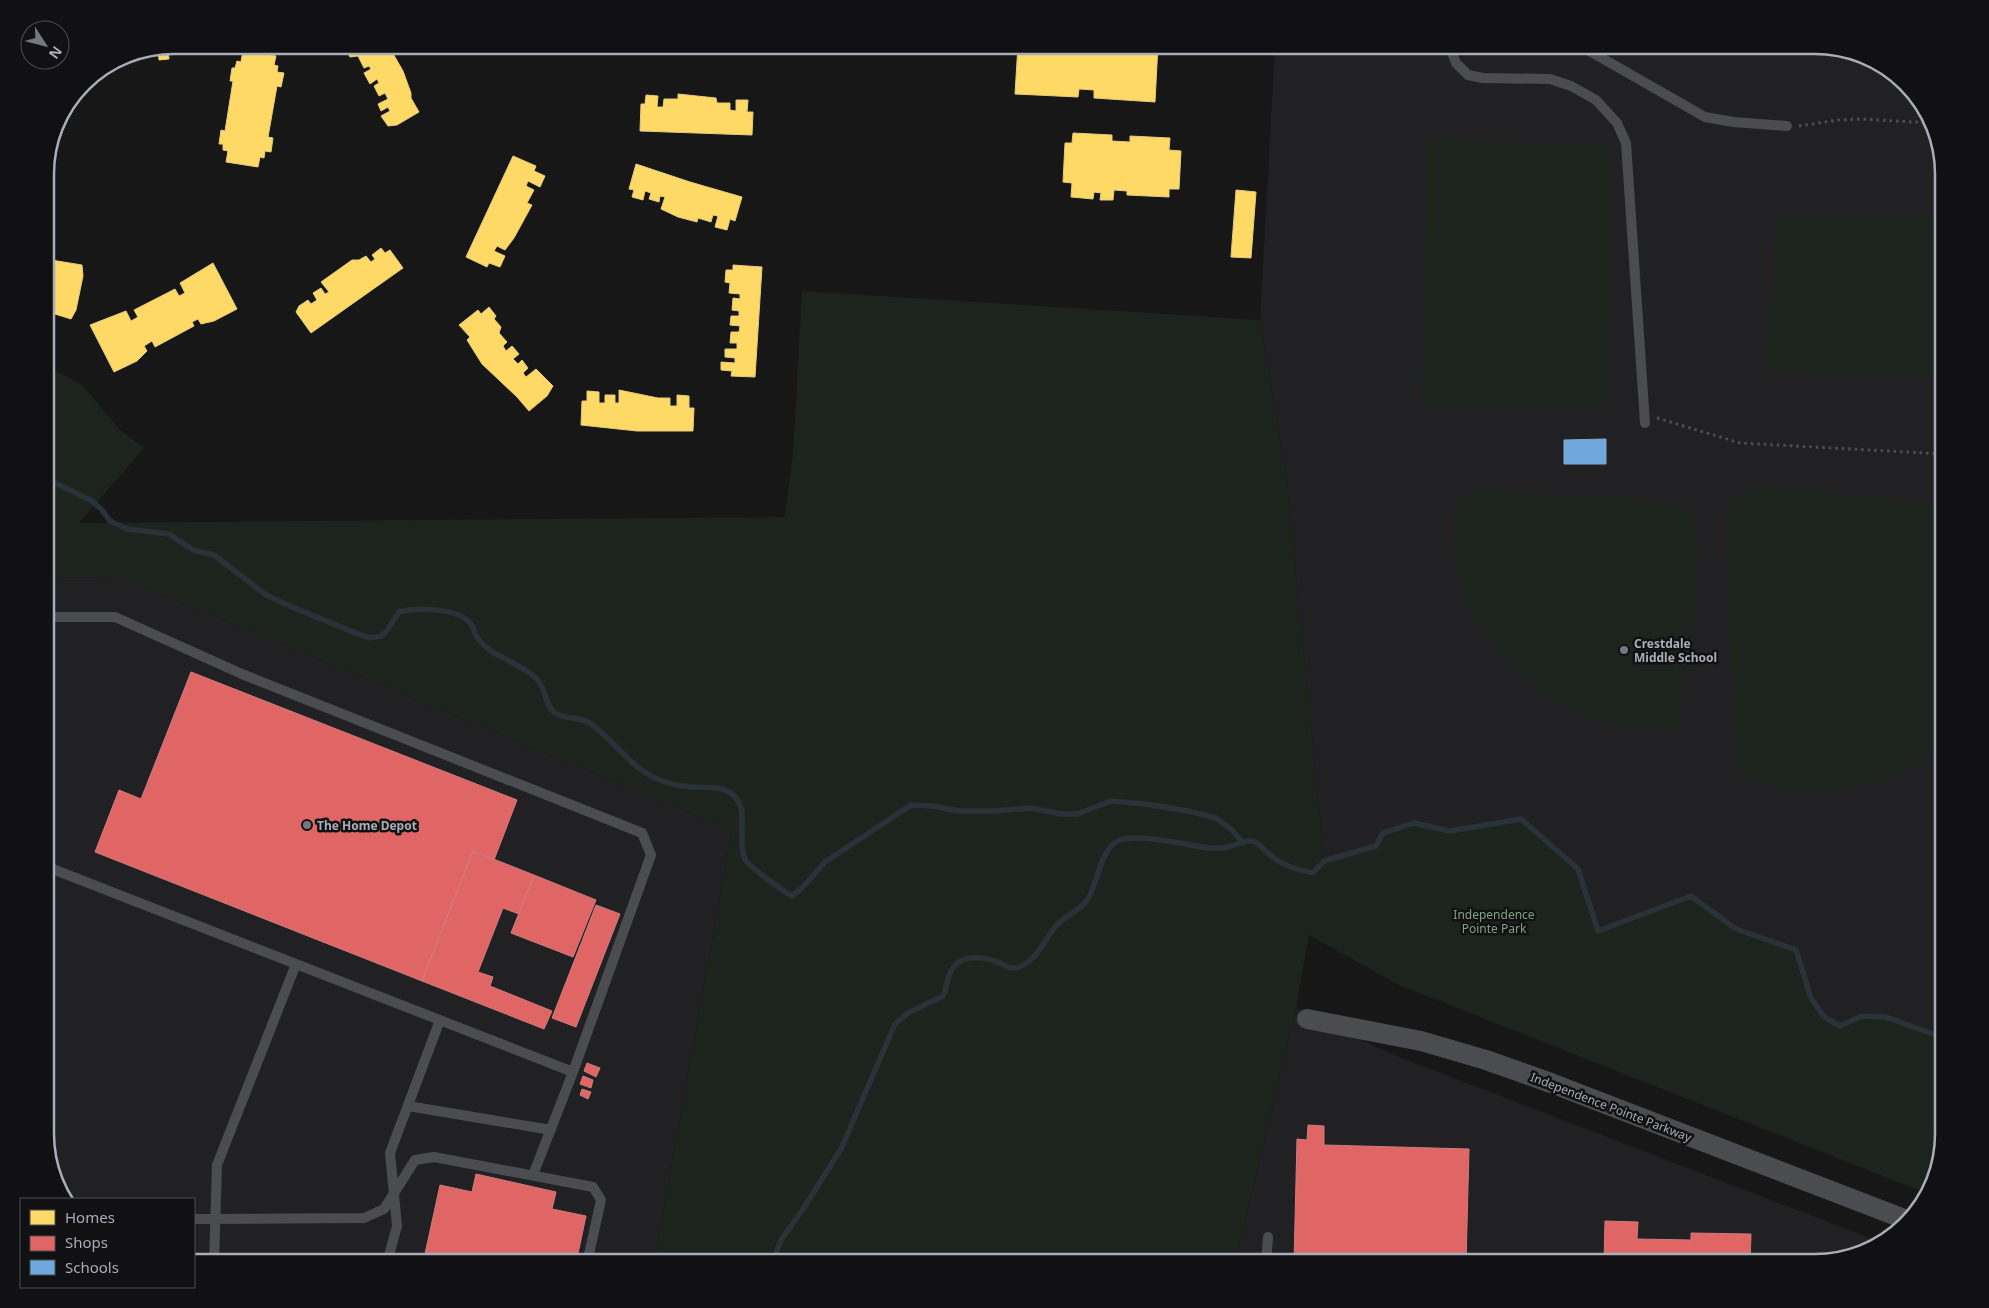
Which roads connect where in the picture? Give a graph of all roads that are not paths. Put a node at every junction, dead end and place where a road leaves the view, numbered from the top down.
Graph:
1 (1452, 54) edge
2 (1595, 54) edge
3 (1788, 126) road end
4 (1645, 419) road end
5 (54, 617) edge
6 (54, 870) edge
7 (296, 964) junction
8 (1307, 1019) dead end
9 (440, 1020) junction
10 (573, 1072) junction
11 (408, 1106) junction
12 (551, 1130) junction
13 (533, 1175) junction
14 (394, 1193) junction
15 (1901, 1218) edge
16 (195, 1219) edge
17 (214, 1219) junction
18 (1268, 1237) dead end
19 (214, 1254) edge
20 (389, 1254) edge
21 (589, 1254) edge
22 (1267, 1254) edge

1 - 4 lane
2 - 3 lane
5 - 10 lane
6 - 7 lane
7 - 9 lane
7 - 17 lane
8 - 15 street, Independence Pointe Parkway
9 - 10 lane
9 - 11 lane
10 - 12 lane
11 - 12 lane
11 - 14 lane
12 - 13 lane
13 - 14 lane
13 - 21 lane
14 - 17 lane
14 - 20 lane
16 - 17 lane
17 - 19 lane
18 - 22 lane

